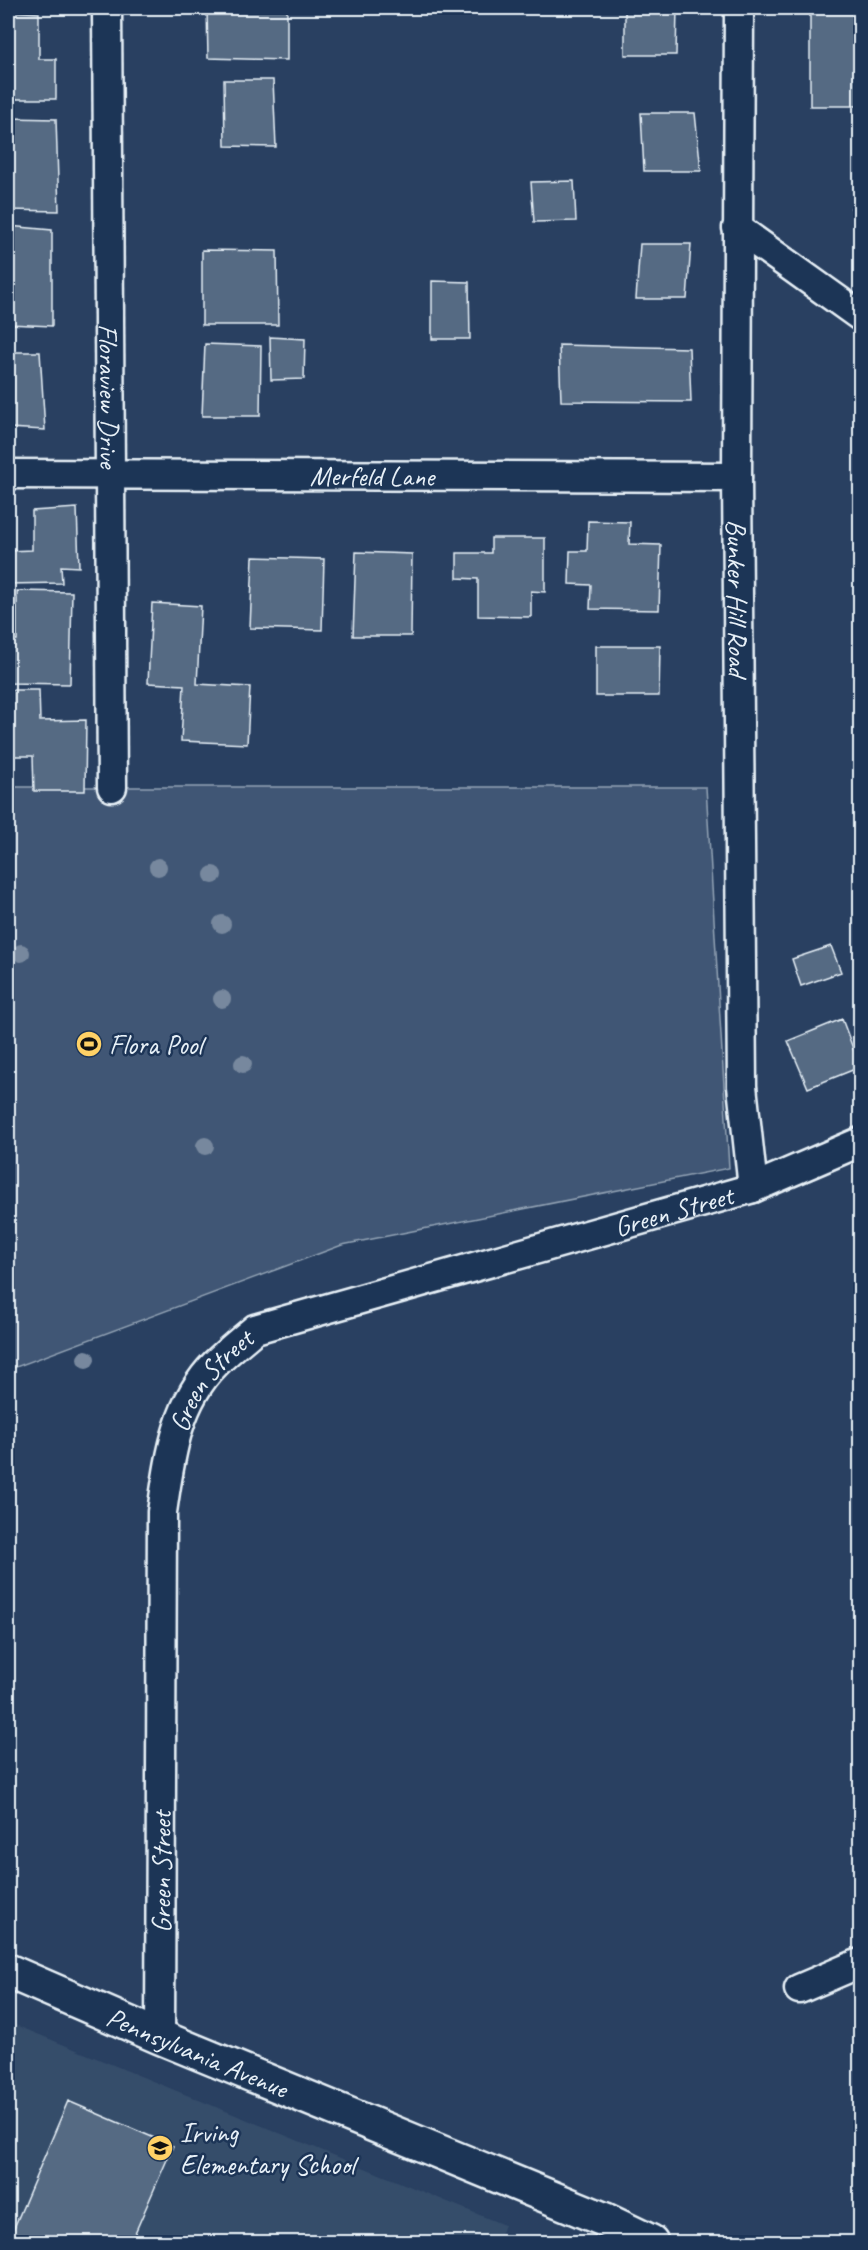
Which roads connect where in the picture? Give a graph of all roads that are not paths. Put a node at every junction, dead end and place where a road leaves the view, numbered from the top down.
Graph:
1 (107, 8) edge
2 (739, 8) edge
3 (737, 228) junction
4 (861, 316) edge
5 (8, 474) edge
6 (110, 475) junction
7 (737, 477) junction
8 (112, 787) dead end
9 (861, 1142) edge
10 (753, 1188) junction
11 (861, 1963) edge
12 (8, 1971) edge
13 (799, 1989) dead end
14 (160, 2037) junction
15 (651, 2242) edge

1 - 6 street, Floraview Drive
2 - 3 street, Bunker Hill Road
3 - 4 street
3 - 7 street, Bunker Hill Road
5 - 6 street, Merfeld Lane
6 - 7 street, Merfeld Lane
6 - 8 street, Floraview Drive
7 - 10 street, Bunker Hill Road
9 - 10 street, Green Street
10 - 14 street, Green Street
11 - 13 street
12 - 14 main road, Pennsylvania Avenue
14 - 15 main road, Pennsylvania Avenue

